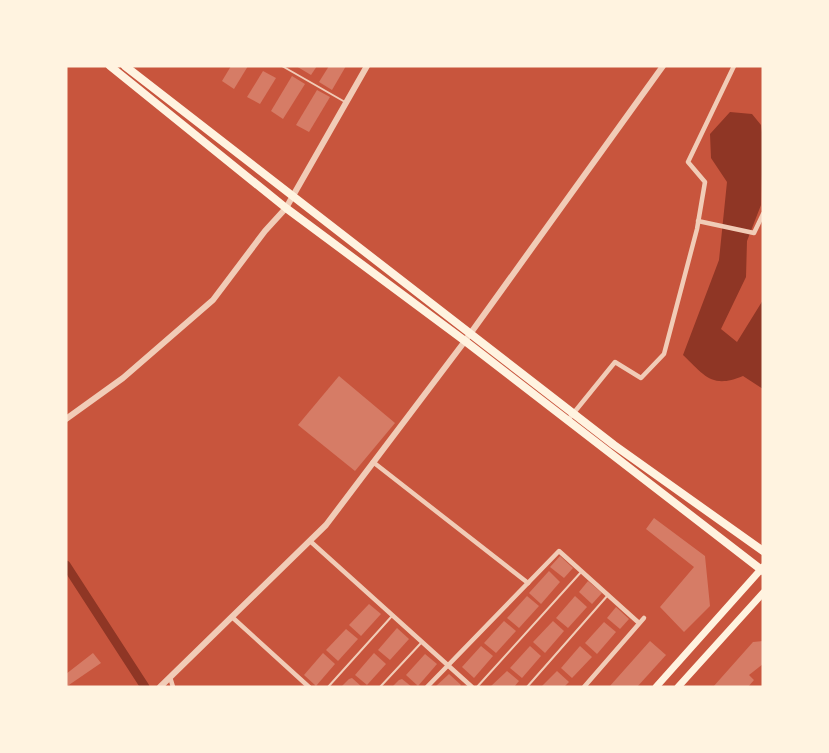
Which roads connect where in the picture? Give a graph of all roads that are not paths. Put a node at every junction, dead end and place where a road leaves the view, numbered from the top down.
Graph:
1 (110, 66) edge
2 (125, 66) edge
3 (282, 66) edge
4 (367, 66) edge
5 (663, 66) edge
6 (734, 66) edge
7 (345, 102) junction
8 (291, 197) junction
9 (286, 207) junction
10 (763, 214) edge
11 (698, 221) junction
12 (472, 332) junction
13 (465, 341) junction
14 (574, 413) junction
15 (66, 418) edge
16 (568, 420) junction
17 (374, 462) junction
18 (310, 541) junction
19 (763, 551) edge
20 (762, 569) edge
21 (582, 572) junction
22 (528, 583) junction
23 (763, 593) edge
24 (608, 595) junction
25 (392, 616) junction
26 (232, 617) junction
27 (644, 618) dead end
28 (639, 623) junction
29 (422, 642) junction
30 (448, 666) junction
31 (168, 679) junction
32 (160, 687) edge
33 (173, 687) edge
34 (309, 687) edge
35 (328, 687) edge
36 (380, 687) edge
37 (427, 687) edge
38 (472, 687) edge
39 (477, 687) edge
40 (527, 687) edge
41 (584, 687) edge
42 (656, 687) edge
43 (678, 687) edge

1 - 9 main road
2 - 8 main road
3 - 7 lane
4 - 7 street
5 - 12 street
6 - 11 street
7 - 8 street
8 - 9 street
8 - 12 main road
9 - 13 main road
9 - 15 street
10 - 11 street
11 - 14 street
12 - 13 street
12 - 14 main road
13 - 16 main road
13 - 17 street
14 - 16 street
14 - 19 main road
16 - 20 main road
17 - 18 street
17 - 22 street
18 - 25 street
18 - 26 street
20 - 42 main road
21 - 22 street
21 - 24 street
21 - 39 lane
22 - 30 street
23 - 43 main road
24 - 28 street
24 - 40 lane
25 - 29 street
25 - 35 lane
26 - 31 street
26 - 34 street
27 - 28 street
28 - 41 street
29 - 30 street
29 - 36 lane
30 - 37 street
30 - 38 street
31 - 32 street
31 - 33 street

